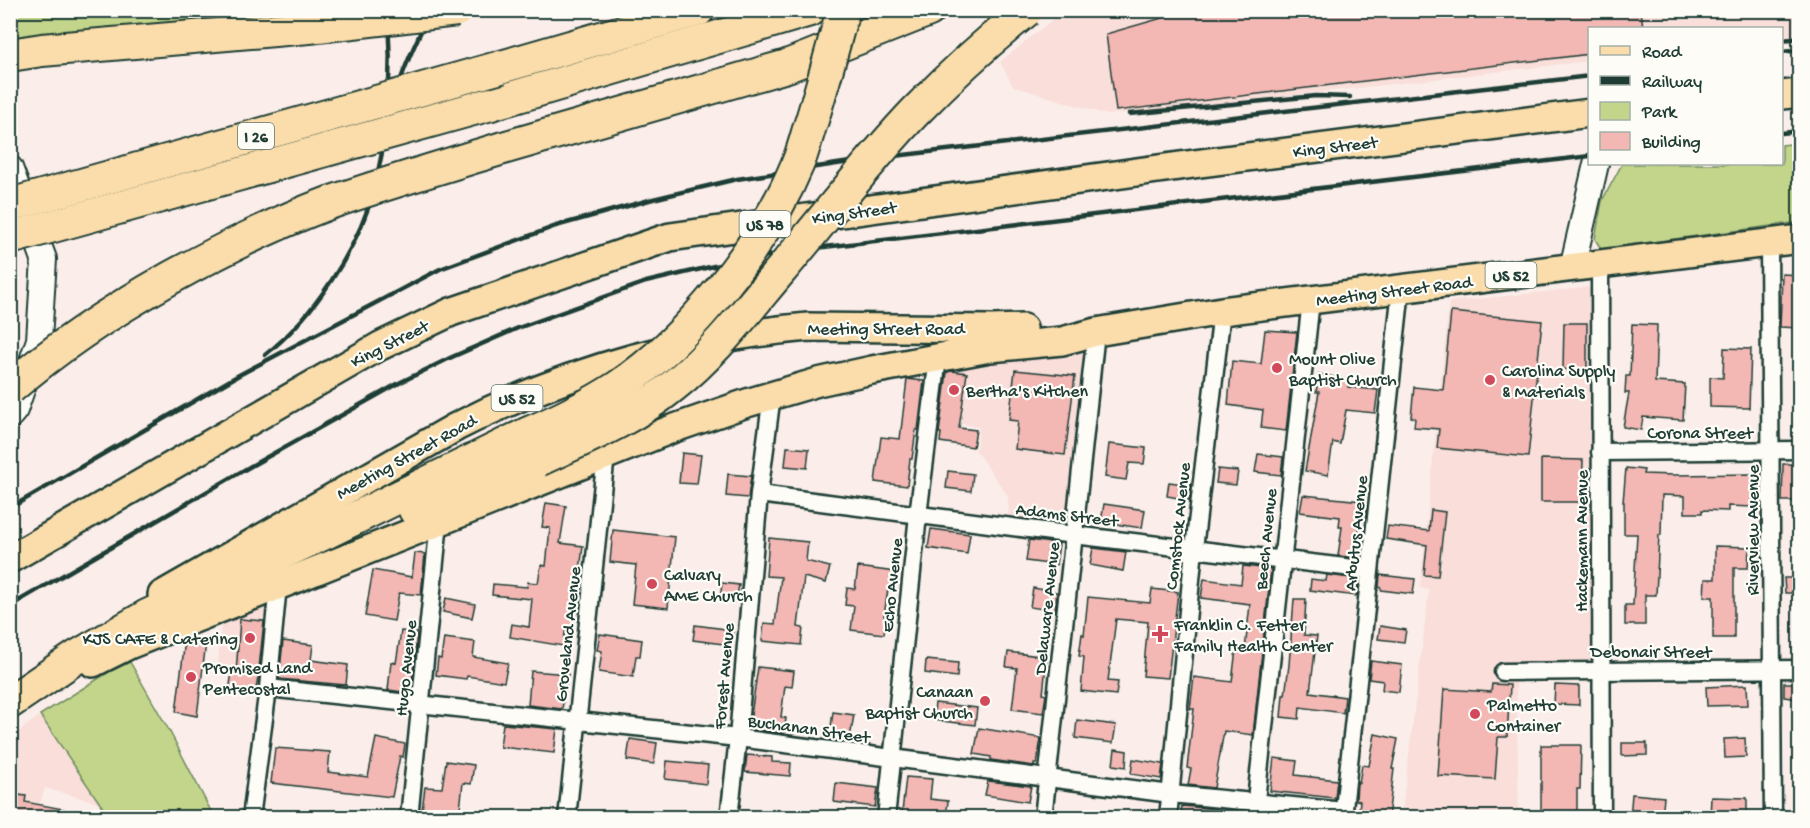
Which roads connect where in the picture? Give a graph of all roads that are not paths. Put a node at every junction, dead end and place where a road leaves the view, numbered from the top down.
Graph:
1 (457, 10) edge
2 (698, 10) edge
3 (810, 10) edge
4 (843, 10) edge
5 (929, 10) edge
6 (1027, 10) edge
7 (10, 55) edge
8 (1800, 93) edge
9 (1783, 95) edge
10 (1588, 113) edge
11 (1596, 165) edge
12 (10, 168) edge
13 (10, 205) edge
14 (10, 238) edge
15 (1800, 239) edge
16 (1769, 243) junction
17 (1600, 264) junction
18 (1572, 268) junction
19 (1401, 289) junction
20 (1311, 300) junction
21 (1222, 311) junction
22 (1096, 332) junction
23 (938, 358) junction
24 (10, 388) edge
25 (772, 395) junction
26 (10, 416) edge
27 (534, 447) junction
28 (1800, 450) edge
29 (1771, 451) junction
30 (1600, 452) junction
31 (606, 456) junction
32 (759, 494) junction
33 (918, 514) junction
34 (439, 522) junction
35 (1074, 535) junction
36 (1194, 549) junction
37 (10, 559) edge
38 (1282, 559) junction
39 (1370, 570) junction
40 (278, 585) junction
41 (1772, 669) junction
42 (1800, 669) edge
43 (1601, 671) junction
44 (1503, 672) dead end
45 (268, 688) junction
46 (16, 705) edge
47 (421, 705) junction
48 (577, 722) junction
49 (738, 738) junction
50 (892, 759) junction
51 (1047, 778) junction
52 (1171, 794) junction
53 (1255, 810) edge
54 (1343, 814) edge
55 (251, 818) edge
56 (409, 818) edge
57 (567, 818) edge
58 (729, 818) edge
59 (886, 818) edge
60 (1043, 818) edge
61 (1168, 818) edge
62 (1602, 818) edge
63 (1773, 818) edge

1 - 7 highway, bridge
2 - 13 highway, I 26, bridge
3 - 14 highway, I 26, bridge
4 - 27 highway, bridge
5 - 24 highway, bridge
6 - 27 highway, bridge
8 - 9 main road
10 - 37 main road, King Street / US 78
11 - 18 street
12 - 26 street
15 - 16 main road, Meeting Street Road / US 52
16 - 17 main road, Meeting Street Road / US 52
16 - 29 street, Riverview Avenue
17 - 18 main road, Meeting Street Road / US 52
17 - 30 street, Hackemann Avenue
18 - 19 main road, Meeting Street Road / US 52
19 - 20 main road, Meeting Street Road / US 52
19 - 39 street, Arbutus Avenue
20 - 21 main road, Meeting Street Road / US 52
20 - 38 street, Beech Avenue
21 - 22 main road, Meeting Street Road / US 52
21 - 36 street, Comstock Avenue
22 - 23 main road, Meeting Street Road / US 52
22 - 35 street, Delaware Avenue
22 - 46 main road, Meeting Street Road / US 52
23 - 25 main road, Meeting Street Road / US 52
23 - 33 street, Echo Avenue
25 - 31 main road, Meeting Street Road / US 52
25 - 32 street, Forest Avenue
27 - 46 highway
28 - 29 street, Corona Street
29 - 30 street, Corona Street
29 - 41 street, Riverview Avenue
30 - 43 street, Hackemann Avenue
31 - 34 main road, Meeting Street Road / US 52
31 - 48 street, Groveland Avenue
32 - 33 street, Adams Street
32 - 49 street, Forest Avenue
33 - 35 street, Adams Street
33 - 50 street, Echo Avenue
34 - 40 main road, Meeting Street Road / US 52
34 - 47 street, Hugo Avenue
35 - 36 street, Adams Street
35 - 51 street, Delaware Avenue
36 - 38 street, Adams Street
36 - 52 street, Comstock Avenue
38 - 39 street, Adams Street
38 - 53 street, Beech Avenue
39 - 54 street, Arbutus Avenue
40 - 45 street
40 - 46 main road, Meeting Street Road / US 52
41 - 42 street, Debonair Street
41 - 43 street, Debonair Street
41 - 63 street, Riverview Avenue
43 - 44 street, Debonair Street
43 - 62 street, Hackemann Avenue
45 - 47 street, Buchanan Street
45 - 55 street
47 - 48 street, Buchanan Street
47 - 56 street, Hugo Avenue
48 - 49 street, Buchanan Street
48 - 57 street, Groveland Avenue
49 - 50 street, Buchanan Street
49 - 58 street, Forest Avenue
50 - 51 street, Buchanan Street
50 - 59 street, Echo Avenue
51 - 52 street, Buchanan Street
51 - 60 street, Delaware Avenue
52 - 53 street, Buchanan Street
52 - 61 street, Comstock Avenue
53 - 54 street, Buchanan Street

